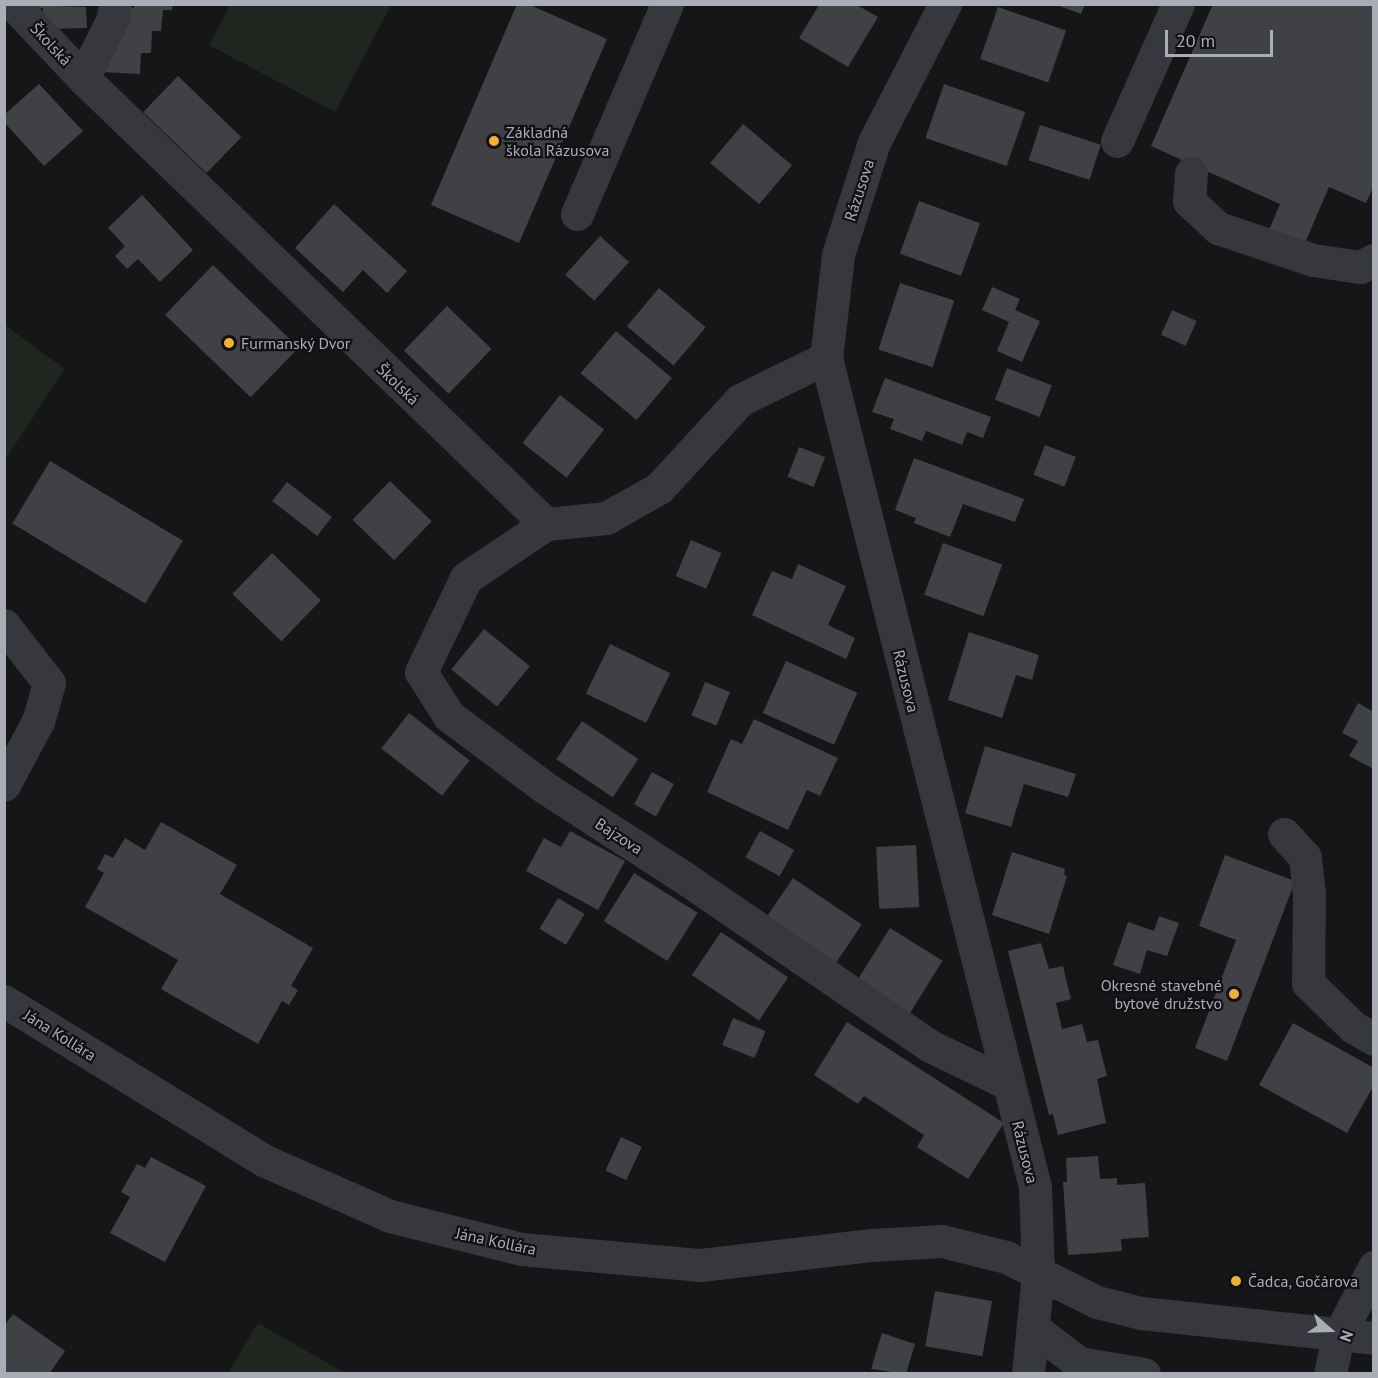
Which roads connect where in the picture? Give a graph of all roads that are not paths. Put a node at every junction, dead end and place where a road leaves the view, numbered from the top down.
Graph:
1 (13, 4) edge
2 (115, 4) edge
3 (667, 4) edge
4 (945, 4) edge
5 (1178, 4) edge
6 (82, 78) junction
7 (1118, 141) dead end
8 (1191, 173) dead end
9 (578, 214) dead end
10 (1374, 260) edge
11 (826, 358) junction
12 (546, 524) junction
13 (4, 625) edge
14 (4, 785) edge
15 (1284, 834) dead end
16 (4, 1001) edge
17 (1374, 1039) edge
18 (1007, 1083) junction
19 (1374, 1266) edge
20 (1038, 1274) junction
21 (1033, 1328) junction
22 (1338, 1337) junction
23 (1374, 1338) edge
24 (1028, 1374) edge
25 (1144, 1374) edge
26 (1330, 1374) edge

1 - 6 street, Školská
2 - 6 street
3 - 9 street
4 - 11 street, Rázusova
5 - 7 street
6 - 12 street, Školská
8 - 10 street
11 - 12 street
11 - 18 street, Rázusova
12 - 18 street, Bajzova
13 - 14 street
15 - 17 street
16 - 20 street, Jána Kollára
18 - 20 street, Rázusova
19 - 22 street
20 - 21 street, Rázusova
20 - 22 street, Jána Kollára
21 - 24 street, Rázusova
21 - 25 street
22 - 23 street, Jána Kollára
22 - 26 street

